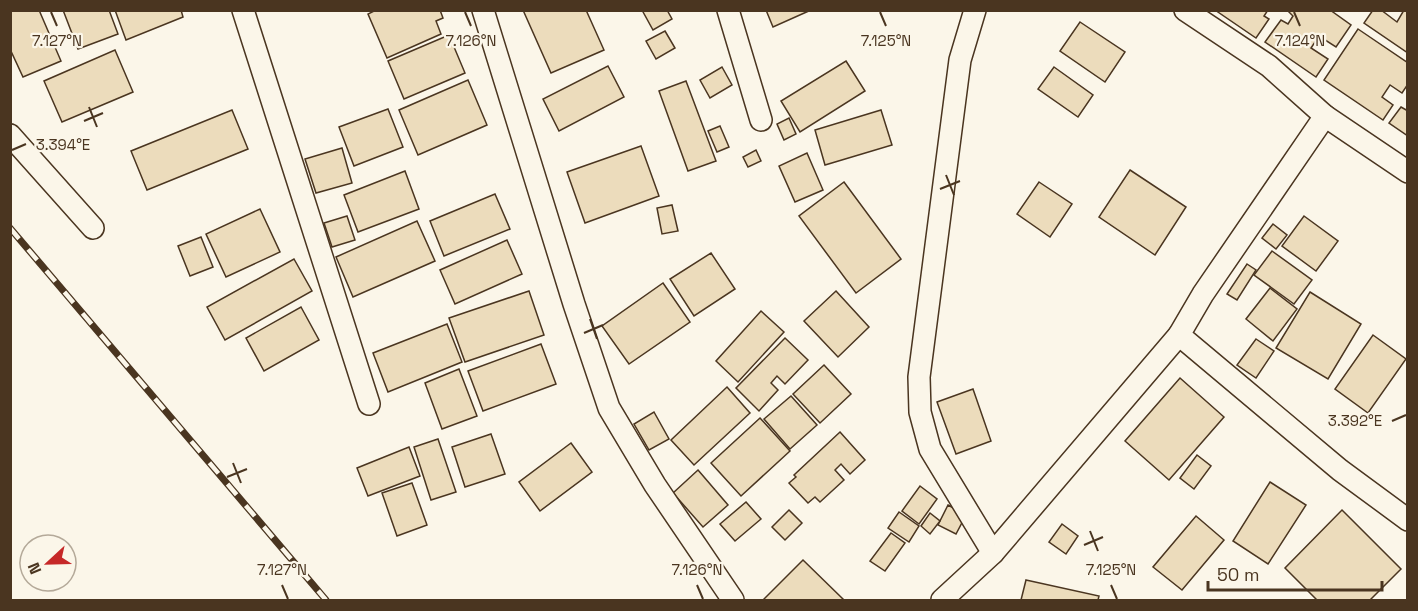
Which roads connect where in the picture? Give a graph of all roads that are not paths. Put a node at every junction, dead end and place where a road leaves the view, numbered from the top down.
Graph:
1 (243, 10) edge
2 (483, 10) edge
3 (728, 10) edge
4 (975, 10) edge
5 (1185, 10) edge
6 (1325, 116) junction
7 (761, 120) dead end
8 (10, 135) edge
9 (1407, 172) edge
10 (93, 228) dead end
11 (1179, 335) junction
12 (369, 404) dead end
13 (1407, 520) edge
14 (993, 553) junction
15 (732, 600) edge
16 (942, 600) edge

1 - 12 street
2 - 15 street
3 - 7 street
4 - 14 street
5 - 6 street
6 - 9 street
6 - 11 street
8 - 10 street
11 - 13 street
11 - 14 street
14 - 16 street

